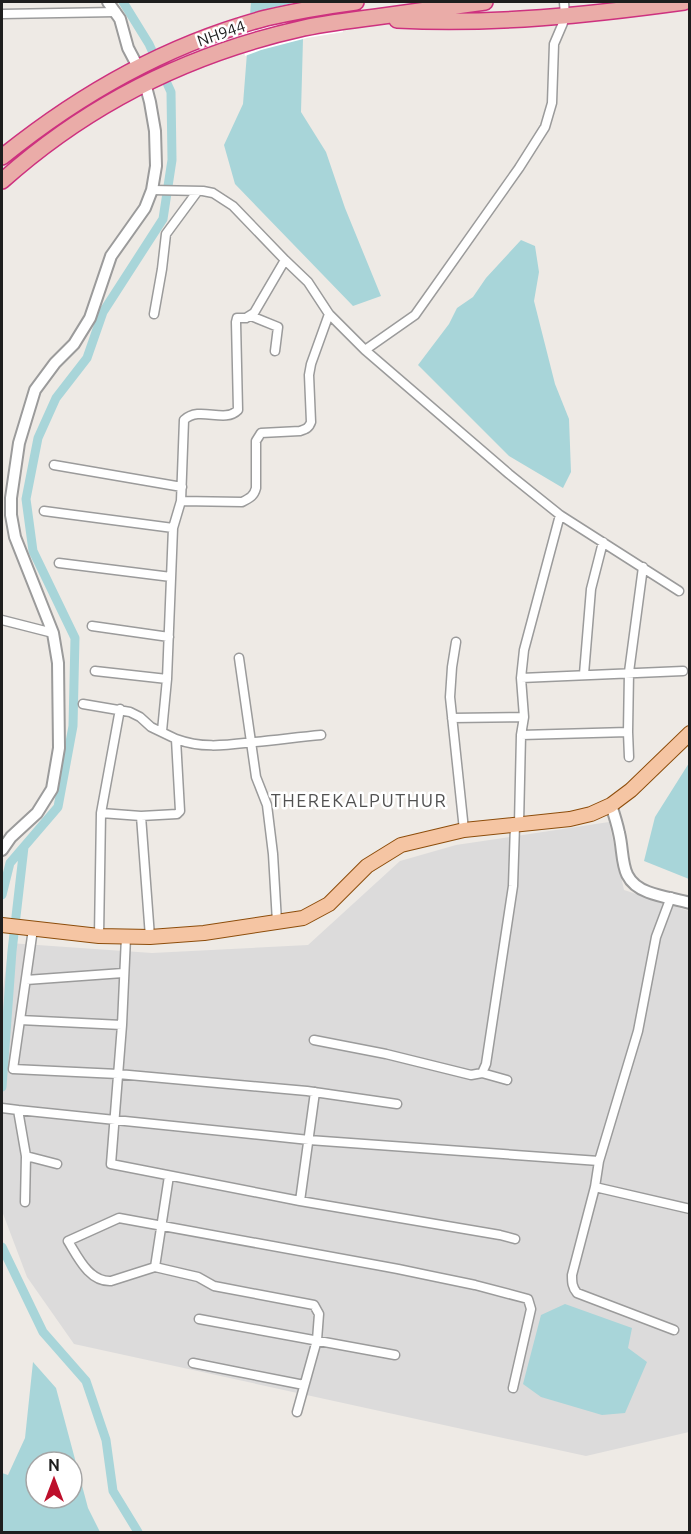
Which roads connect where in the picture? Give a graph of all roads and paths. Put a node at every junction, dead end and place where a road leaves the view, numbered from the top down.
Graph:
1 (108, 2) edge
2 (356, 2) edge
3 (485, 2) edge
4 (684, 2) edge
5 (564, 9) edge
6 (116, 12) junction
7 (2, 14) edge
8 (365, 18) junction
9 (142, 65) junction
10 (149, 81) junction
11 (2, 157) edge
12 (2, 181) edge
13 (158, 190) junction
14 (197, 192) junction
15 (285, 260) junction
16 (154, 314) dead end
17 (329, 314) junction
18 (251, 316) junction
19 (365, 350) junction
20 (275, 351) dead end
21 (54, 465) dead end
22 (182, 487) junction
23 (181, 501) junction
24 (44, 511) dead end
25 (560, 515) junction
26 (173, 528) junction
27 (603, 542) junction
28 (59, 563) dead end
29 (643, 567) junction
30 (171, 577) junction
31 (679, 591) dead end
32 (2, 620) edge
33 (92, 626) dead end
34 (53, 633) junction
35 (169, 637) junction
36 (456, 642) dead end
37 (239, 658) dead end
38 (95, 671) dead end
39 (683, 671) dead end
40 (629, 672) junction
41 (584, 674) junction
42 (521, 678) junction
43 (167, 679) junction
44 (83, 704) dead end
45 (120, 709) junction
46 (524, 717) junction
47 (452, 718) junction
48 (162, 731) junction
49 (628, 732) junction
50 (690, 734) edge
51 (321, 735) dead end
52 (521, 735) junction
53 (176, 739) junction
54 (250, 742) junction
55 (629, 757) dead end
56 (611, 805) junction
57 (101, 813) junction
58 (141, 816) junction
59 (517, 824) junction
60 (464, 830) junction
61 (6, 837) edge
62 (2, 850) edge
63 (671, 897) junction
64 (690, 903) edge
65 (277, 922) junction
66 (2, 925) edge
67 (28, 928) junction
68 (99, 936) junction
69 (126, 937) junction
70 (150, 937) junction
71 (123, 973) junction
72 (26, 980) junction
73 (20, 1020) junction
74 (122, 1025) junction
75 (314, 1040) dead end
76 (482, 1072) junction
77 (118, 1074) junction
78 (507, 1080) dead end
79 (315, 1092) junction
80 (397, 1104) dead end
81 (2, 1108) edge
82 (18, 1110) junction
83 (115, 1121) junction
84 (309, 1140) junction
85 (26, 1156) junction
86 (599, 1161) junction
87 (57, 1164) dead end
88 (169, 1176) junction
89 (595, 1187) junction
90 (300, 1200) junction
91 (25, 1202) dead end
92 (690, 1209) edge
93 (160, 1225) junction
94 (514, 1239) dead end
95 (155, 1267) junction
96 (199, 1319) dead end
97 (674, 1330) dead end
98 (317, 1340) junction
99 (395, 1355) dead end
100 (193, 1363) dead end
101 (304, 1385) junction
102 (513, 1388) dead end
103 (297, 1412) dead end

1 - 6 street
2 - 9 highway, NH944 / NH944
3 - 8 highway, NH944 / NH944
4 - 5 highway
5 - 8 highway
5 - 19 street
6 - 7 street
6 - 9 street
8 - 10 highway, NH944 / NH944
9 - 11 highway, NH944 / NH944
10 - 12 highway, NH944 / NH944
10 - 13 street
13 - 14 street
13 - 34 street
14 - 15 street
14 - 16 street
15 - 17 street
15 - 18 street
17 - 19 street
17 - 23 street
18 - 20 street
18 - 22 street
19 - 25 street
21 - 22 street
22 - 23 street
23 - 26 street
24 - 26 street
25 - 27 street
25 - 42 street
26 - 30 street
27 - 29 street
27 - 41 street
28 - 30 street
29 - 31 street
29 - 40 street
30 - 35 street
32 - 34 street
33 - 35 street
34 - 61 street
35 - 43 street
36 - 47 street
37 - 54 street
38 - 43 street
39 - 40 street
40 - 41 street
40 - 49 street
41 - 42 street
42 - 46 street
43 - 48 street
44 - 45 street
45 - 48 street
45 - 57 street
46 - 47 street
46 - 52 street
47 - 60 street
48 - 53 street
49 - 52 street
49 - 55 street
50 - 56 main road
51 - 54 street
52 - 59 street
53 - 54 street
53 - 58 street
54 - 65 street
56 - 59 main road
56 - 63 street
57 - 58 street
57 - 68 street
58 - 70 street
59 - 60 main road
59 - 76 street
60 - 65 main road
61 - 62 street
63 - 64 street
63 - 86 street
65 - 70 main road
66 - 67 main road
67 - 68 main road
67 - 72 street
68 - 69 main road
69 - 70 main road
69 - 71 street
71 - 72 street
71 - 74 street
72 - 73 street
73 - 74 street
73 - 77 street
74 - 77 street
75 - 76 street
76 - 78 street
77 - 79 street
77 - 83 street
79 - 80 street
79 - 84 street
81 - 82 street
82 - 83 street
82 - 85 street
83 - 84 street
83 - 88 street
84 - 86 street
84 - 90 street
85 - 87 street
85 - 91 street
86 - 89 street
88 - 90 street
88 - 93 street
89 - 92 street
89 - 97 street
90 - 94 street
93 - 95 street
93 - 95 street
93 - 102 street
95 - 98 street
96 - 98 street
98 - 99 street
98 - 101 street
100 - 101 street
101 - 103 street

